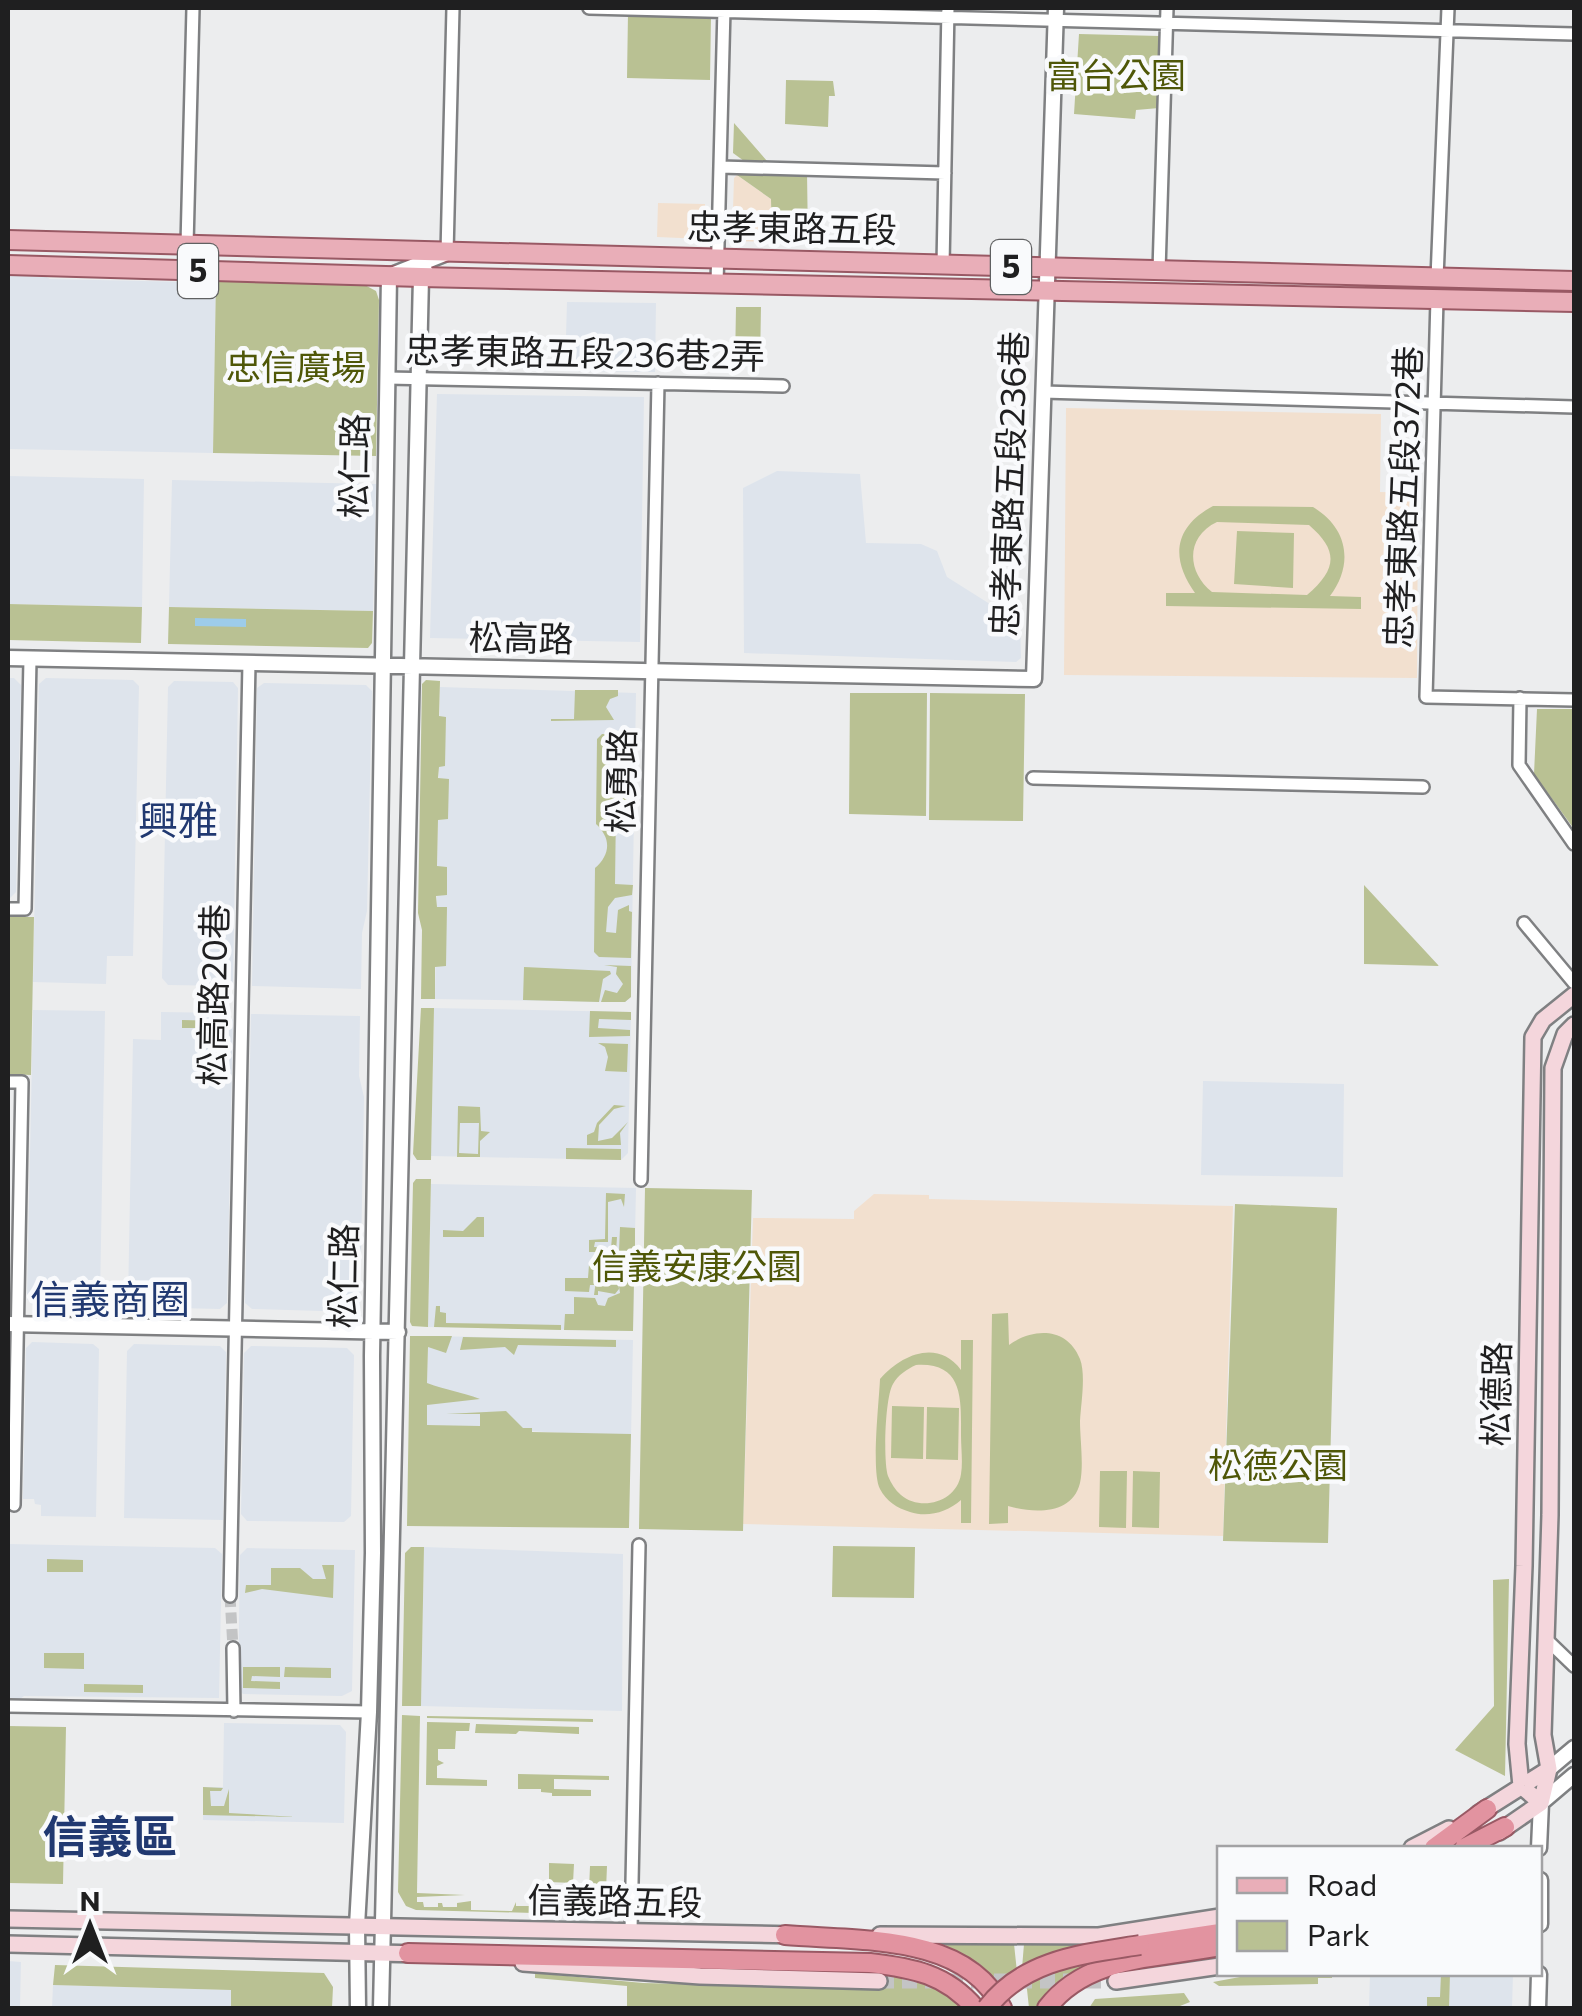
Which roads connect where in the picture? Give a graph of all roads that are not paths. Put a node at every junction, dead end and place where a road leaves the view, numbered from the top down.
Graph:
1 (192, 8) edge
2 (454, 8) edge
3 (589, 8) edge
4 (1167, 8) edge
5 (1448, 8) edge
6 (724, 9) edge
7 (947, 12) edge
8 (1055, 14) edge
9 (1166, 23) junction
10 (1447, 30) junction
11 (1574, 34) edge
12 (720, 165) junction
13 (945, 173) junction
14 (8, 240) edge
15 (187, 245) junction
16 (447, 252) junction
17 (717, 260) junction
18 (8, 264) edge
19 (943, 265) junction
20 (1047, 268) junction
21 (1159, 271) junction
22 (389, 276) junction
23 (421, 277) junction
24 (1438, 278) junction
25 (1574, 282) edge
26 (717, 284) junction
27 (1046, 291) junction
28 (1437, 299) junction
29 (1574, 302) edge
30 (387, 378) junction
31 (418, 378) junction
32 (658, 383) junction
33 (782, 386) dead end
34 (1043, 392) junction
35 (1434, 403) junction
36 (1574, 407) edge
37 (8, 658) edge
38 (30, 659) junction
39 (249, 663) junction
40 (382, 666) junction
41 (412, 666) junction
42 (652, 671) junction
43 (1034, 679) joint
44 (1520, 698) junction
45 (1574, 700) edge
46 (1034, 778) dead end
47 (1422, 787) dead end
48 (1574, 844) edge
49 (8, 908) edge
50 (1524, 923) dead end
51 (1574, 983) edge
52 (1574, 995) edge
53 (1574, 1025) edge
54 (8, 1082) edge
55 (641, 1180) dead end
56 (12, 1324) edge
57 (235, 1329) junction
58 (373, 1331) junction
59 (398, 1332) junction
60 (14, 1505) dead end
61 (640, 1545) dead end
62 (230, 1596) tunnel mouth
63 (1546, 1639) junction
64 (233, 1648) tunnel mouth
65 (1574, 1666) edge
66 (8, 1706) edge
67 (234, 1711) junction
68 (369, 1712) junction
69 (1574, 1748) edge
70 (1550, 1768) junction
71 (1574, 1775) edge
72 (1521, 1786) junction
73 (1541, 1803) junction
74 (1487, 1809) junction
75 (1505, 1828) junction
76 (1416, 1846) edge
77 (1437, 1846) edge
78 (1468, 1846) edge
79 (1478, 1846) edge
80 (1538, 1846) edge
81 (1217, 1917) edge
82 (8, 1919) edge
83 (357, 1926) junction
84 (381, 1927) junction
85 (631, 1931) junction
86 (1217, 1933) edge
87 (784, 1935) junction
88 (8, 1944) edge
89 (1217, 1947) edge
90 (358, 1954) junction
91 (408, 1954) junction
92 (381, 1955) junction
93 (1217, 1966) edge
94 (1538, 1976) edge
95 (878, 1981) tunnel mouth
96 (1116, 1981) tunnel mouth
97 (358, 2008) edge
98 (381, 2008) edge
99 (974, 2008) edge
100 (987, 2008) edge
101 (1002, 2008) edge
102 (1047, 2008) edge
103 (1538, 2008) edge

1 - 15 street
2 - 16 street
3 - 6 street
4 - 9 street
5 - 10 street
6 - 7 street
6 - 12 street
7 - 8 street
7 - 13 street
8 - 9 street
8 - 20 street, 忠孝東路五段236巷
9 - 10 street
9 - 21 street
10 - 11 street
10 - 24 street
12 - 13 street
12 - 17 street
13 - 19 street
14 - 15 main road, 忠孝東路五段 / 5
15 - 16 main road, 忠孝東路五段 / 5
16 - 17 main road, 忠孝東路五段 / 5
16 - 22 street
16 - 23 street
17 - 19 main road, 忠孝東路五段 / 5
17 - 26 street
18 - 22 main road, 忠孝東路五段 / 5
19 - 20 main road, 忠孝東路五段 / 5
20 - 21 main road, 忠孝東路五段 / 5
20 - 27 street, 忠孝東路五段236巷
21 - 24 main road, 忠孝東路五段 / 5
22 - 23 main road, 忠孝東路五段 / 5
22 - 30 street, 松仁路
23 - 26 main road, 忠孝東路五段 / 5
23 - 31 street, 松仁路
24 - 25 main road, 忠孝東路五段 / 5
24 - 28 main road
26 - 27 main road, 忠孝東路五段 / 5
27 - 28 main road, 忠孝東路五段 / 5
27 - 34 street, 忠孝東路五段236巷
28 - 29 main road, 忠孝東路五段 / 5
28 - 35 street, 忠孝東路五段372巷
30 - 31 street, 忠孝東路五段236巷2弄
30 - 40 street, 松仁路
31 - 32 street, 忠孝東路五段236巷2弄
31 - 41 street, 松仁路
32 - 33 street, 忠孝東路五段236巷2弄
32 - 42 street, 松勇路
34 - 35 street
34 - 43 street, 忠孝東路五段236巷
35 - 36 street
35 - 44 street, 忠孝東路五段372巷
37 - 38 street, 松高路
38 - 39 street, 松高路
38 - 49 street
39 - 40 street, 松高路
39 - 57 street, 松高路20巷
40 - 41 street, 松高路
40 - 58 street, 松仁路
41 - 42 street, 松高路
41 - 59 street, 松仁路
42 - 43 street, 松高路
42 - 55 street, 松勇路
44 - 45 street
44 - 48 street
46 - 47 street
50 - 51 street
52 - 72 main road, 松德路
53 - 63 main road, 松德路
54 - 56 street
56 - 57 street
56 - 60 street
57 - 58 street
57 - 62 street, 松高路20巷
58 - 59 street
58 - 68 street, 松仁路
59 - 84 street, 松仁路
61 - 85 street
63 - 65 street
63 - 70 main road, 松德路
64 - 67 street
66 - 67 street
67 - 68 street
68 - 83 street, 松仁路
69 - 70 street
70 - 72 main road
70 - 73 main road, 松德路
71 - 73 street
72 - 73 main road
72 - 74 main road
73 - 75 main road
73 - 80 street, 松德路
74 - 76 main road
74 - 77 highway
75 - 78 highway
75 - 79 main road
81 - 87 main road, 信義路五段
82 - 83 main road, 信義路五段
83 - 84 main road, 信義路五段
83 - 90 street, 松仁路
84 - 85 main road, 信義路五段
84 - 92 street, 松仁路
85 - 87 main road, 信義路五段
86 - 100 highway, bridge
87 - 101 highway
88 - 90 main road, 信義路五段
89 - 102 highway
90 - 92 main road, 信義路五段
90 - 97 street, 松仁路
91 - 92 main road, 信義路五段
91 - 95 main road, 信義路五段
91 - 99 highway
92 - 98 street, 松仁路
93 - 96 main road
94 - 103 street

